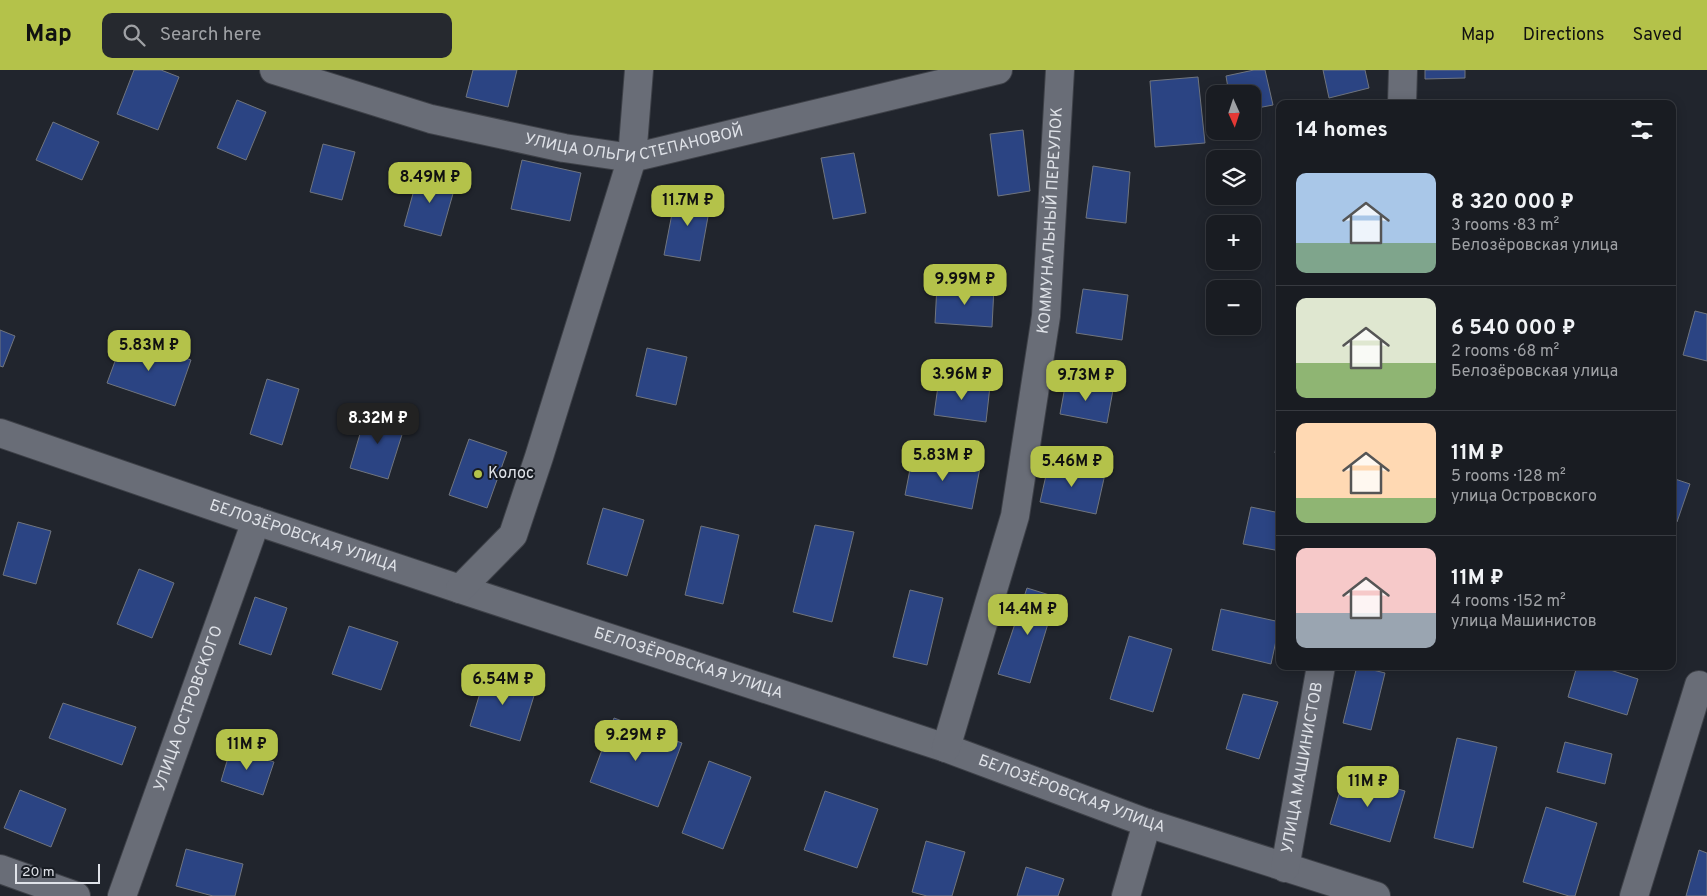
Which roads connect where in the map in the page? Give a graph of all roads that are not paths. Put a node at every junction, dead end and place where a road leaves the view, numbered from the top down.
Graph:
1 (274, 70) edge
2 (639, 70) edge
3 (998, 70) edge
4 (1060, 70) edge
5 (1403, 70) edge
6 (1403, 100) edge
7 (632, 158) junction
8 (0, 432) edge
9 (256, 521) junction
10 (460, 590) junction
11 (1320, 670) edge
12 (1699, 685) dead end
13 (946, 748) junction
14 (1147, 823) junction
15 (1285, 868) junction
16 (0, 869) edge
17 (76, 896) edge
18 (122, 896) edge
19 (1126, 896) edge
20 (1376, 896) edge
21 (1634, 896) edge

1 - 7 street, УЛИЦА ОЛЬГИ СТЕПАНОВОЙ
2 - 7 street
3 - 7 street, УЛИЦА ОЛЬГИ СТЕПАНОВОЙ
4 - 13 street, КОММУНАЛЬНЫЙ ПЕРЕУЛОК
5 - 6 street
7 - 10 street
8 - 9 street, БЕЛОЗЁРОВСКАЯ УЛИЦА
9 - 10 street, БЕЛОЗЁРОВСКАЯ УЛИЦА
9 - 18 street, УЛИЦА ОСТРОВСКОГО
10 - 13 street, БЕЛОЗЁРОВСКАЯ УЛИЦА
11 - 15 street, УЛИЦА МАШИНИСТОВ
12 - 21 street
13 - 14 street, БЕЛОЗЁРОВСКАЯ УЛИЦА
14 - 15 street, БЕЛОЗЁРОВСКАЯ УЛИЦА
14 - 19 street
15 - 20 street, БЕЛОЗЁРОВСКАЯ УЛИЦА
16 - 17 street

